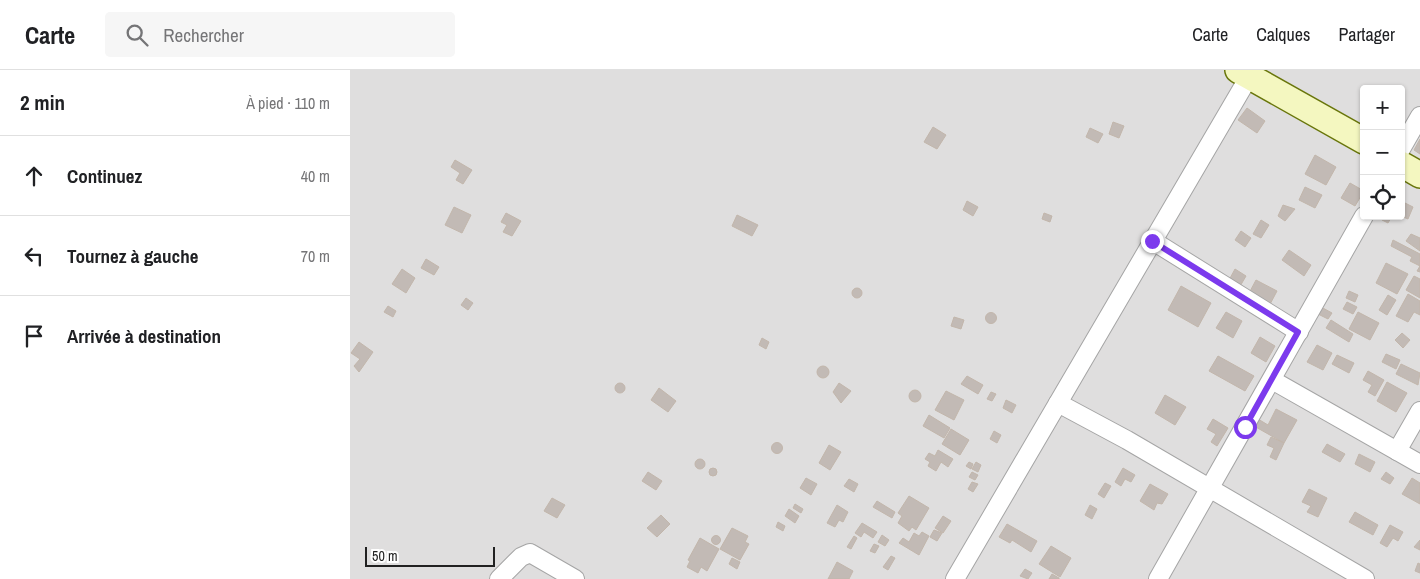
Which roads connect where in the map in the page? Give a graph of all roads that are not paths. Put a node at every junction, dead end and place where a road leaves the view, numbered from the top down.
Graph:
1 (1244, 72) edge
2 (1420, 116) edge
3 (1360, 139) edge
4 (1405, 142) edge
5 (1405, 166) edge
6 (1420, 175) edge
7 (1362, 220) edge
8 (1152, 241) junction
9 (1298, 332) junction
10 (1272, 380) junction
11 (1058, 403) junction
12 (1420, 411) edge
13 (1397, 451) junction
14 (1420, 464) edge
15 (1211, 489) junction
16 (499, 579) edge
17 (575, 579) edge
18 (955, 579) edge
19 (1158, 579) edge
20 (1364, 579) edge

1 - 3 main road
1 - 8 street
2 - 4 street
5 - 6 main road
7 - 9 street
8 - 9 street
8 - 11 street
9 - 10 street
10 - 13 street
10 - 15 street
11 - 15 street
11 - 18 street
12 - 13 street
13 - 14 street
15 - 19 street
15 - 20 street
16 - 17 street

